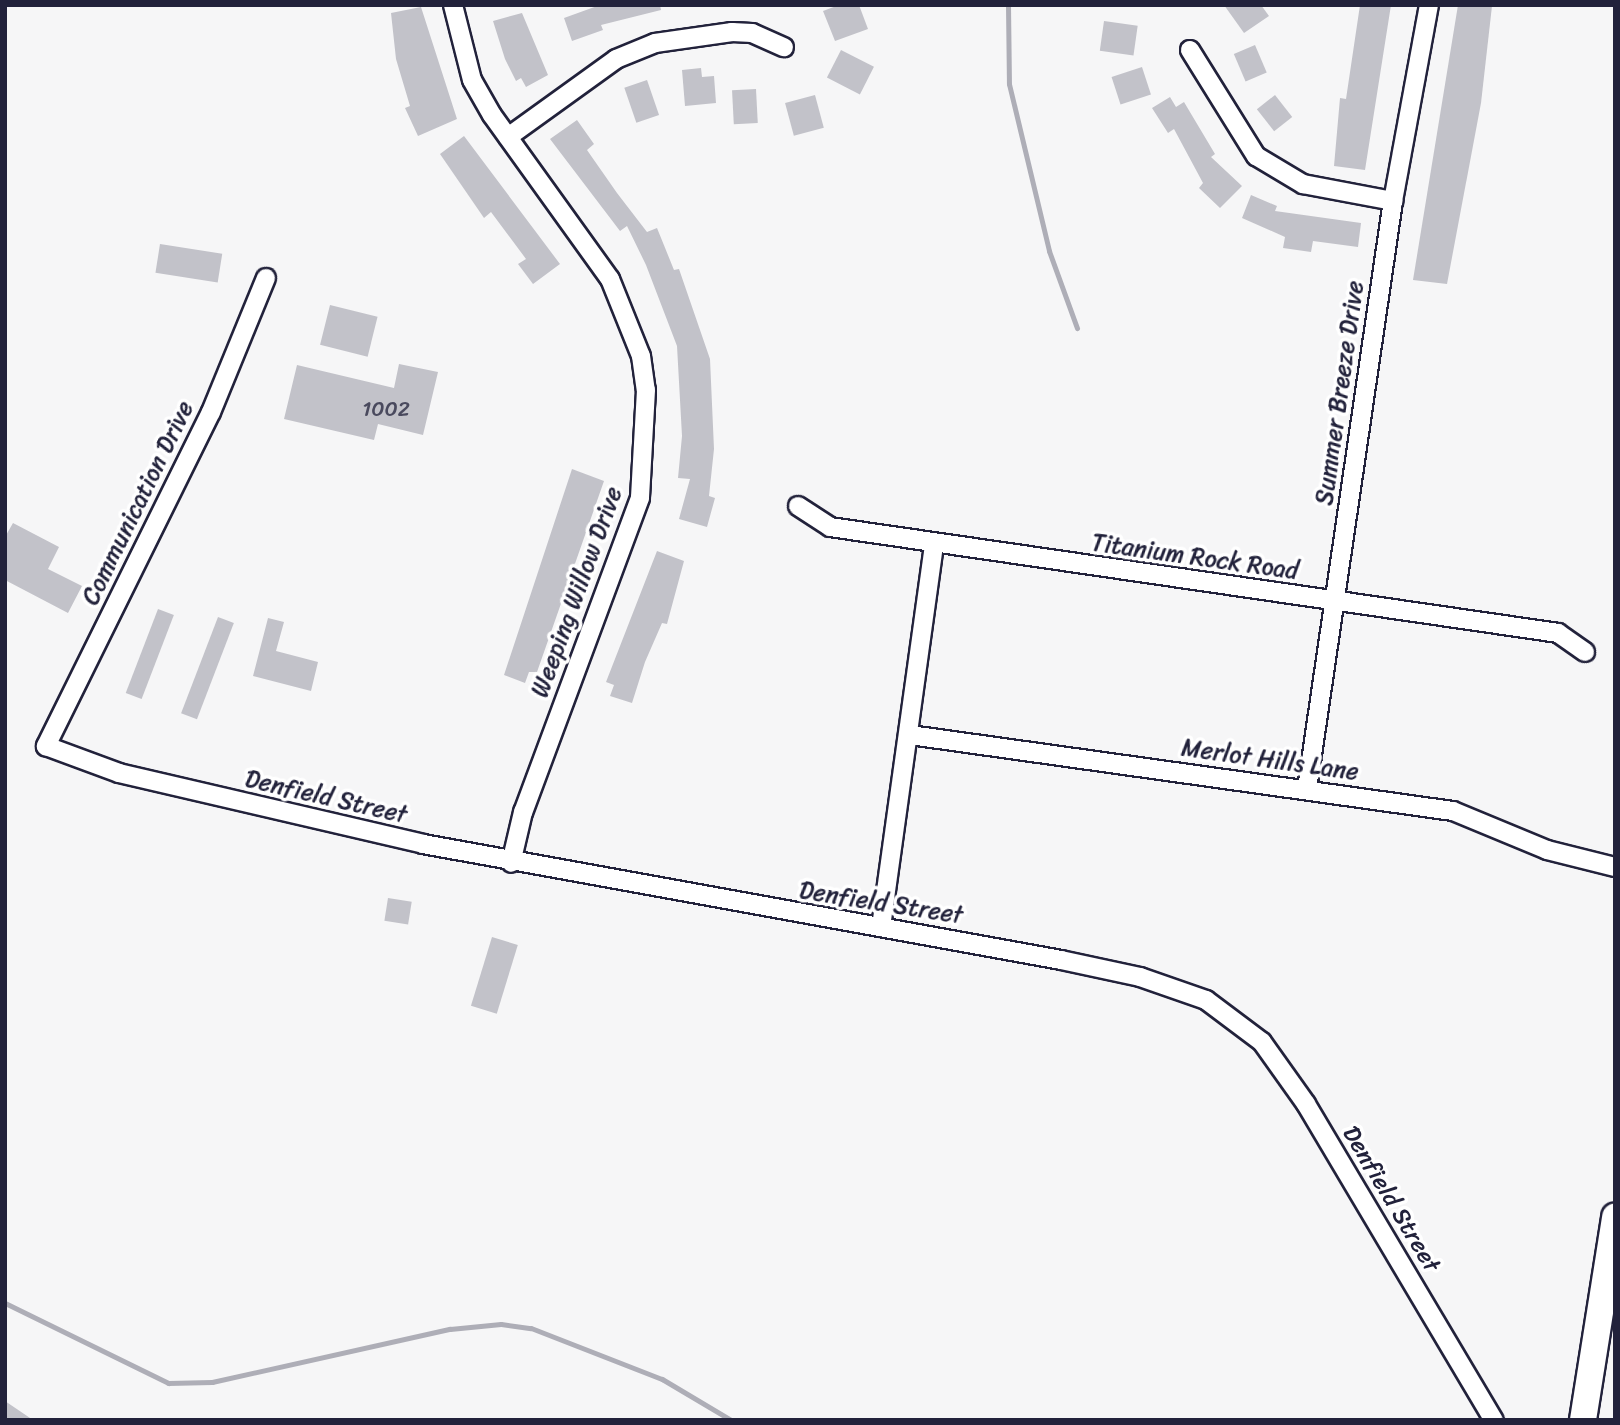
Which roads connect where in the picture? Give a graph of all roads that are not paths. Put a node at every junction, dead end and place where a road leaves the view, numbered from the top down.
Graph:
1 (453, 5) edge
2 (1429, 5) edge
3 (784, 47) dead end
4 (1190, 50) dead end
5 (508, 137) junction
6 (1393, 201) junction
7 (266, 278) dead end
8 (798, 506) dead end
9 (934, 544) junction
10 (1334, 601) junction
11 (1585, 652) dead end
12 (910, 735) junction
13 (46, 746) joint
14 (1307, 789) junction
15 (511, 863) junction
16 (1615, 867) edge
17 (881, 927) junction
18 (1615, 1217) edge
19 (1494, 1420) edge
20 (1583, 1420) edge

1 - 5 street, Weeping Willow Drive
2 - 6 street, Summer Breeze Drive
3 - 5 street
4 - 6 street
5 - 15 street, Weeping Willow Drive
6 - 10 street, Summer Breeze Drive
7 - 13 street, Communication Drive
8 - 9 street, Titanium Rock Road
9 - 10 street, Titanium Rock Road
9 - 12 street
10 - 11 street, Titanium Rock Road
10 - 14 street, Summer Breeze Drive
12 - 14 street, Merlot Hills Lane
12 - 17 street
13 - 15 street, Denfield Street
14 - 16 street, Merlot Hills Lane
15 - 17 street, Denfield Street
17 - 19 street, Denfield Street
18 - 20 street

